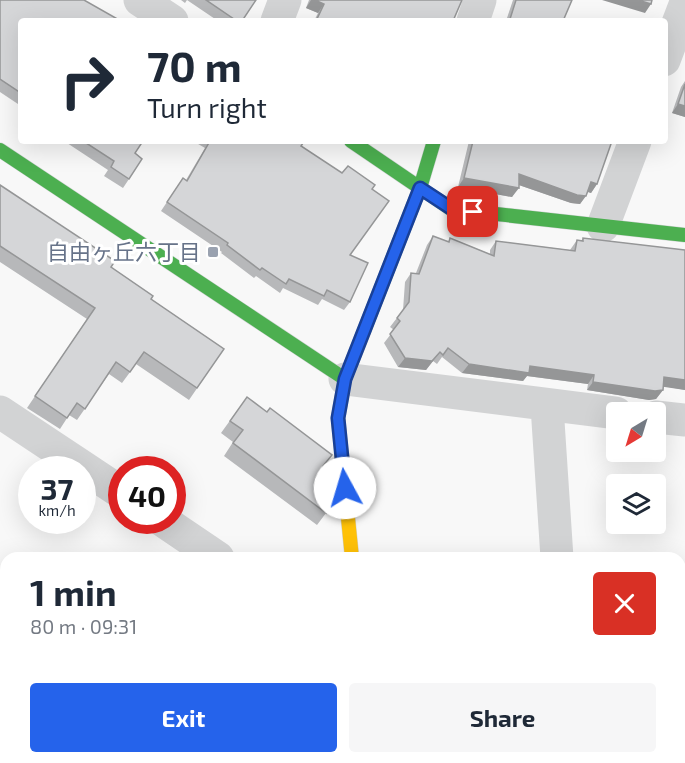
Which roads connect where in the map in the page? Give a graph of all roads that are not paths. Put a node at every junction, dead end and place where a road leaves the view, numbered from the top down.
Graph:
1 (140, 0) edge
2 (285, 0) edge
3 (480, 0) edge
4 (685, 5) edge
5 (167, 18) edge
6 (278, 18) edge
7 (474, 18) edge
8 (668, 50) edge
9 (355, 144) edge
10 (433, 144) edge
11 (633, 144) edge
12 (0, 150) edge
13 (420, 188) junction
14 (603, 226) junction
15 (685, 235) edge
16 (345, 379) junction
17 (547, 406) junction
18 (0, 412) edge
19 (606, 412) edge
20 (666, 418) edge
21 (685, 420) edge
22 (108, 484) edge
23 (183, 534) edge
24 (209, 552) edge
25 (351, 552) edge
26 (557, 552) edge

1 - 5 street
2 - 6 street
3 - 7 street
4 - 8 street
9 - 13 street
10 - 13 street
11 - 14 street
12 - 16 street
13 - 14 street
13 - 16 street
14 - 15 street
16 - 17 street
16 - 25 street
17 - 19 street
17 - 26 street
18 - 22 street
20 - 21 street
23 - 24 street

